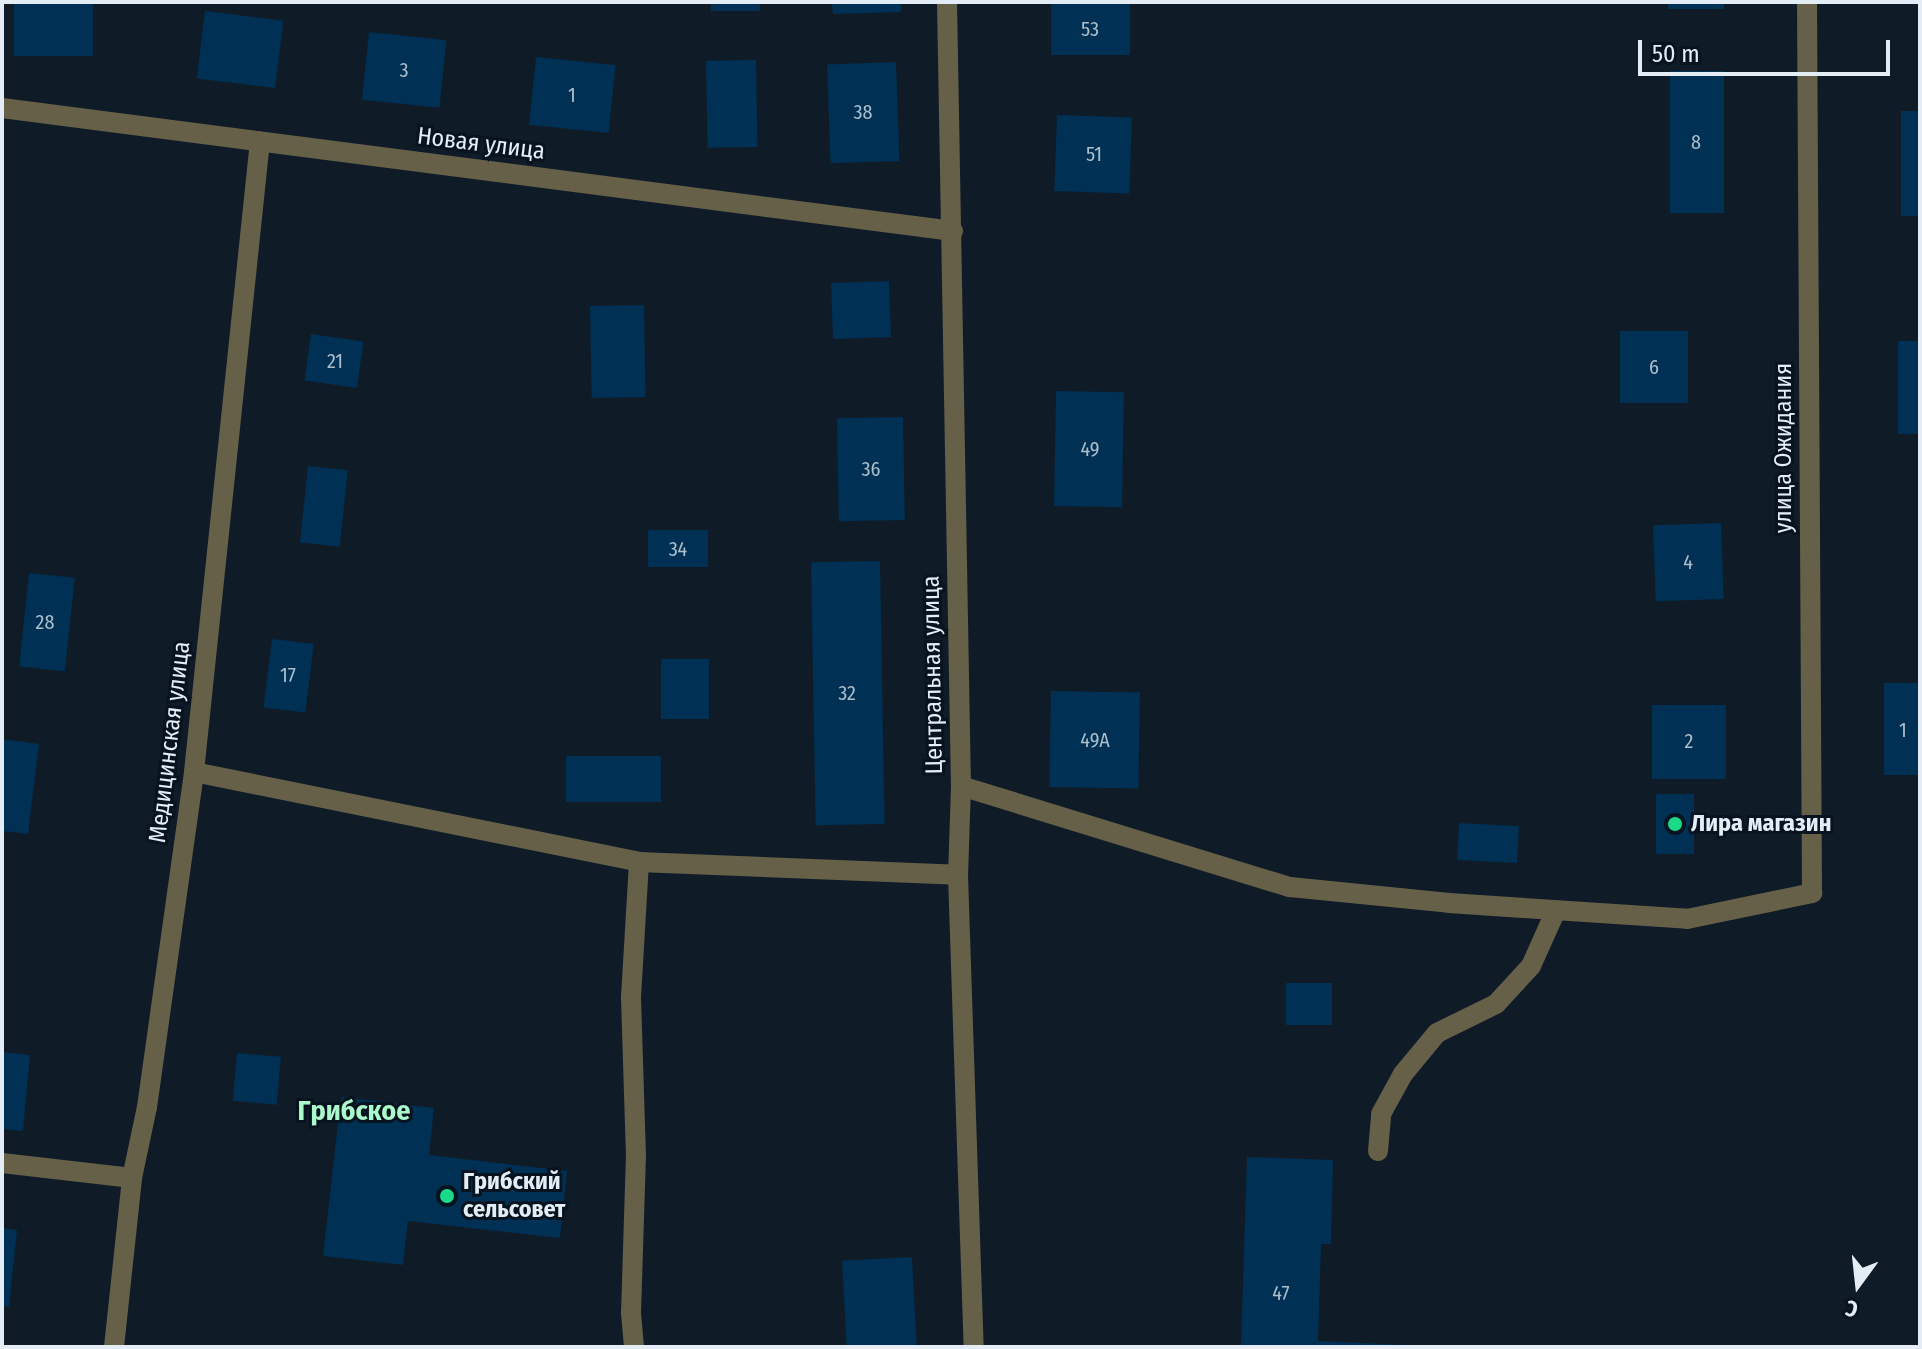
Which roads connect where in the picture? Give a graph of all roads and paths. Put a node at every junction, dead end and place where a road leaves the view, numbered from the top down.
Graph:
1 (947, 2) edge
2 (1807, 2) edge
3 (2, 108) edge
4 (260, 141) junction
5 (953, 231) junction
6 (194, 772) junction
7 (961, 786) junction
8 (639, 862) junction
9 (958, 875) junction
10 (1556, 910) junction
11 (1378, 1151) dead end
12 (2, 1163) edge
13 (132, 1178) junction
14 (114, 1347) edge
15 (634, 1347) edge
16 (974, 1347) edge

1 - 5 street, Центральная улица
2 - 10 street, улица Ожидания
3 - 4 street, Новая улица
4 - 5 street, Новая улица
4 - 6 street, Медицинская улица
5 - 7 street, Центральная улица
6 - 8 street
6 - 13 street, Медицинская улица
7 - 9 street, Центральная улица
7 - 10 street
8 - 9 street
8 - 15 street
9 - 16 street, Центральная улица
10 - 11 street
12 - 13 street
13 - 14 street, Медицинская улица

